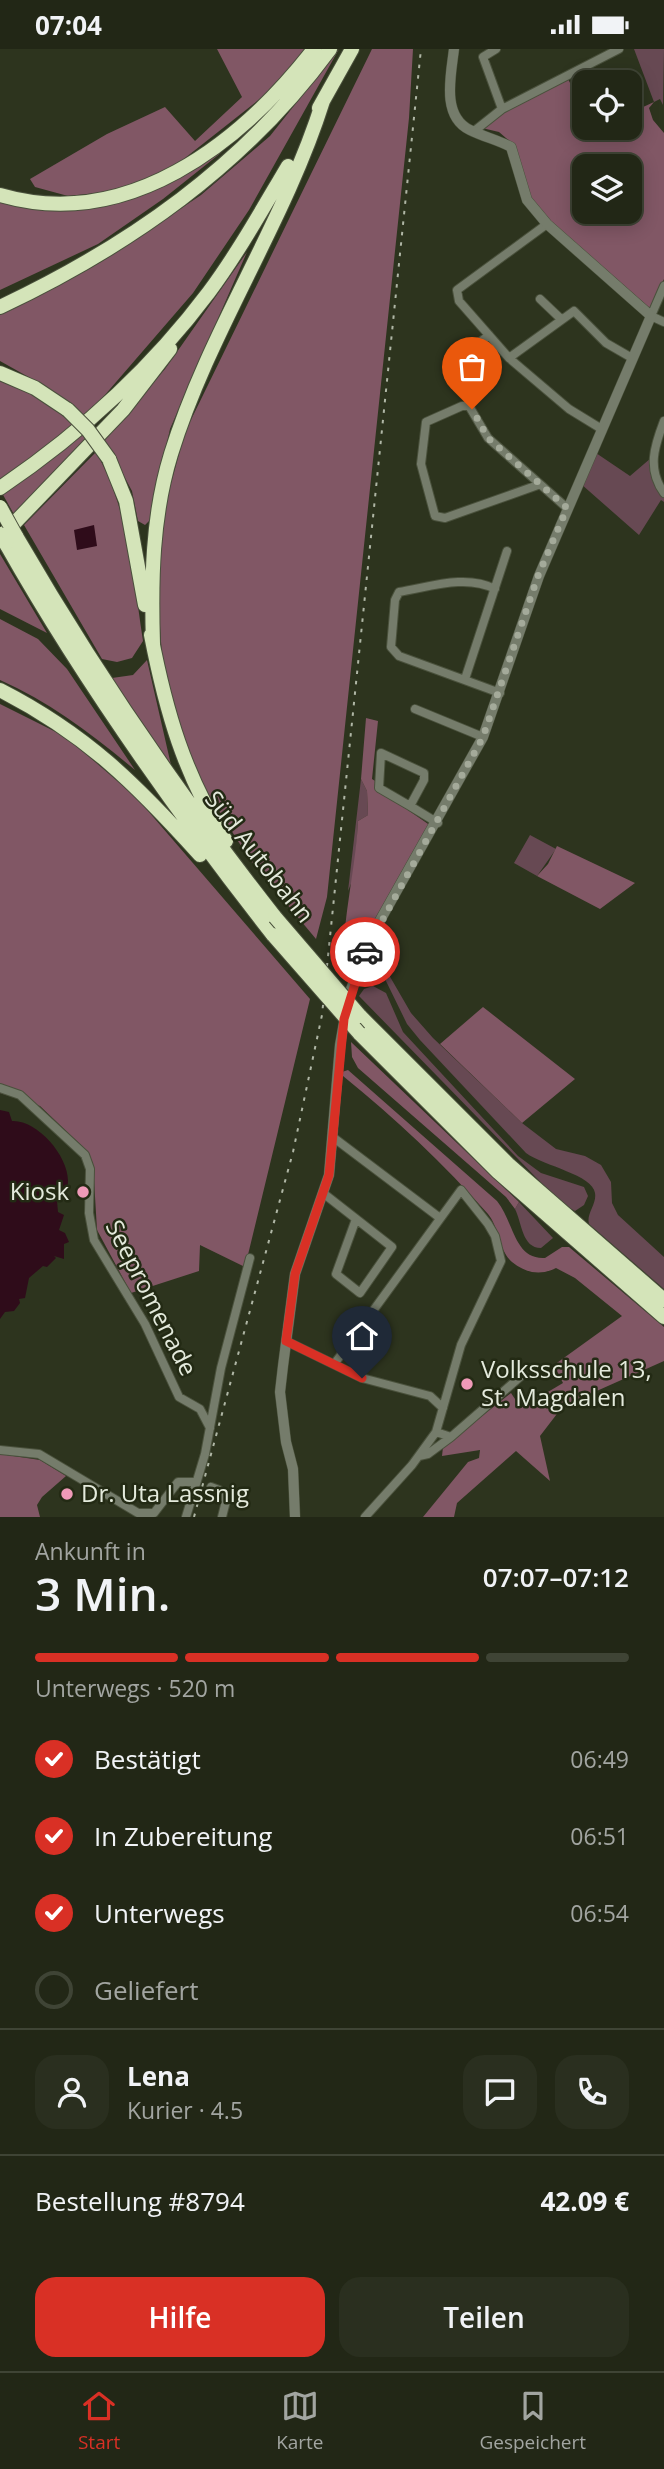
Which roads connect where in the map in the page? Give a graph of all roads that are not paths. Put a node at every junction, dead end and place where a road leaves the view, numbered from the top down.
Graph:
1 (314, 49) edge
2 (330, 49) edge
3 (352, 49) edge
4 (454, 49) edge
5 (496, 49) edge
6 (619, 49) edge
7 (323, 101) junction
8 (502, 110) junction
9 (473, 132) junction
10 (0, 195) edge
11 (547, 224) junction
12 (664, 286) edge
13 (208, 293) junction
14 (540, 299) dead end
15 (0, 307) edge
16 (651, 316) junction
17 (561, 319) junction
18 (664, 322) edge
19 (489, 335) junction
20 (509, 358) junction
21 (632, 358) junction
22 (453, 361) dead end
23 (0, 373) edge
24 (664, 421) edge
25 (600, 428) junction
26 (538, 485) junction
27 (0, 488) edge
28 (664, 493) edge
29 (0, 507) edge
30 (567, 508) junction
31 (5, 538) edge
32 (507, 551) dead end
33 (495, 589) junction
34 (153, 644) junction
35 (465, 680) junction
36 (0, 690) edge
37 (500, 694) junction
38 (415, 709) dead end
39 (483, 737) junction
40 (410, 806) junction
41 (438, 823) junction
42 (241, 874) junction
43 (236, 889) junction
44 (0, 1088) edge
45 (334, 1138) junction
46 (323, 1193) junction
47 (440, 1218) junction
48 (356, 1219) junction
49 (250, 1258) dead end
50 (663, 1300) edge
51 (664, 1316) edge
52 (286, 1341) junction
53 (335, 1363) junction
54 (520, 1377) dead end
55 (443, 1408) junction
56 (210, 1428) junction
57 (436, 1432) junction
58 (451, 1437) junction
59 (0, 1450) edge
60 (419, 1456) junction
61 (193, 1482) dead end
62 (211, 1487) dead end
63 (155, 1515) edge
64 (186, 1517) edge
65 (222, 1517) edge
66 (295, 1517) edge
67 (365, 1517) edge

1 - 10 highway
2 - 15 highway
3 - 7 highway
4 - 9 street
5 - 8 street
6 - 8 street
7 - 13 highway
7 - 34 highway
8 - 9 street
9 - 11 street
11 - 16 street
11 - 19 street
12 - 16 street
13 - 27 highway
13 - 31 highway
14 - 17 street
16 - 18 street
16 - 21 street
17 - 20 street
17 - 21 street
19 - 20 street
19 - 22 street
20 - 25 street
21 - 25 street
23 - 34 highway, bridge
24 - 28 street
25 - 30 street
26 - 26 street
26 - 30 street
29 - 31 highway, Süd Autobahn, bridge
30 - 37 street
31 - 42 highway, Süd Autobahn
31 - 43 highway, Süd Autobahn
32 - 33 street
33 - 35 street
33 - 35 street
34 - 42 highway
35 - 37 street
36 - 43 highway
37 - 39 street
38 - 39 street
39 - 41 street
40 - 40 street
40 - 41 street
41 - 45 street
42 - 50 highway, Süd Autobahn, bridge
43 - 51 highway, Süd Autobahn, bridge
44 - 56 street, Seepromenade
45 - 46 street
45 - 47 street
46 - 48 street
46 - 52 street
47 - 53 street
47 - 55 street
48 - 48 street
49 - 56 street
52 - 53 street
52 - 66 street
53 - 55 street
54 - 58 street
55 - 57 street
56 - 64 street
57 - 58 street
57 - 60 street
58 - 60 street
59 - 63 street
60 - 67 street
61 - 63 street
62 - 65 street

